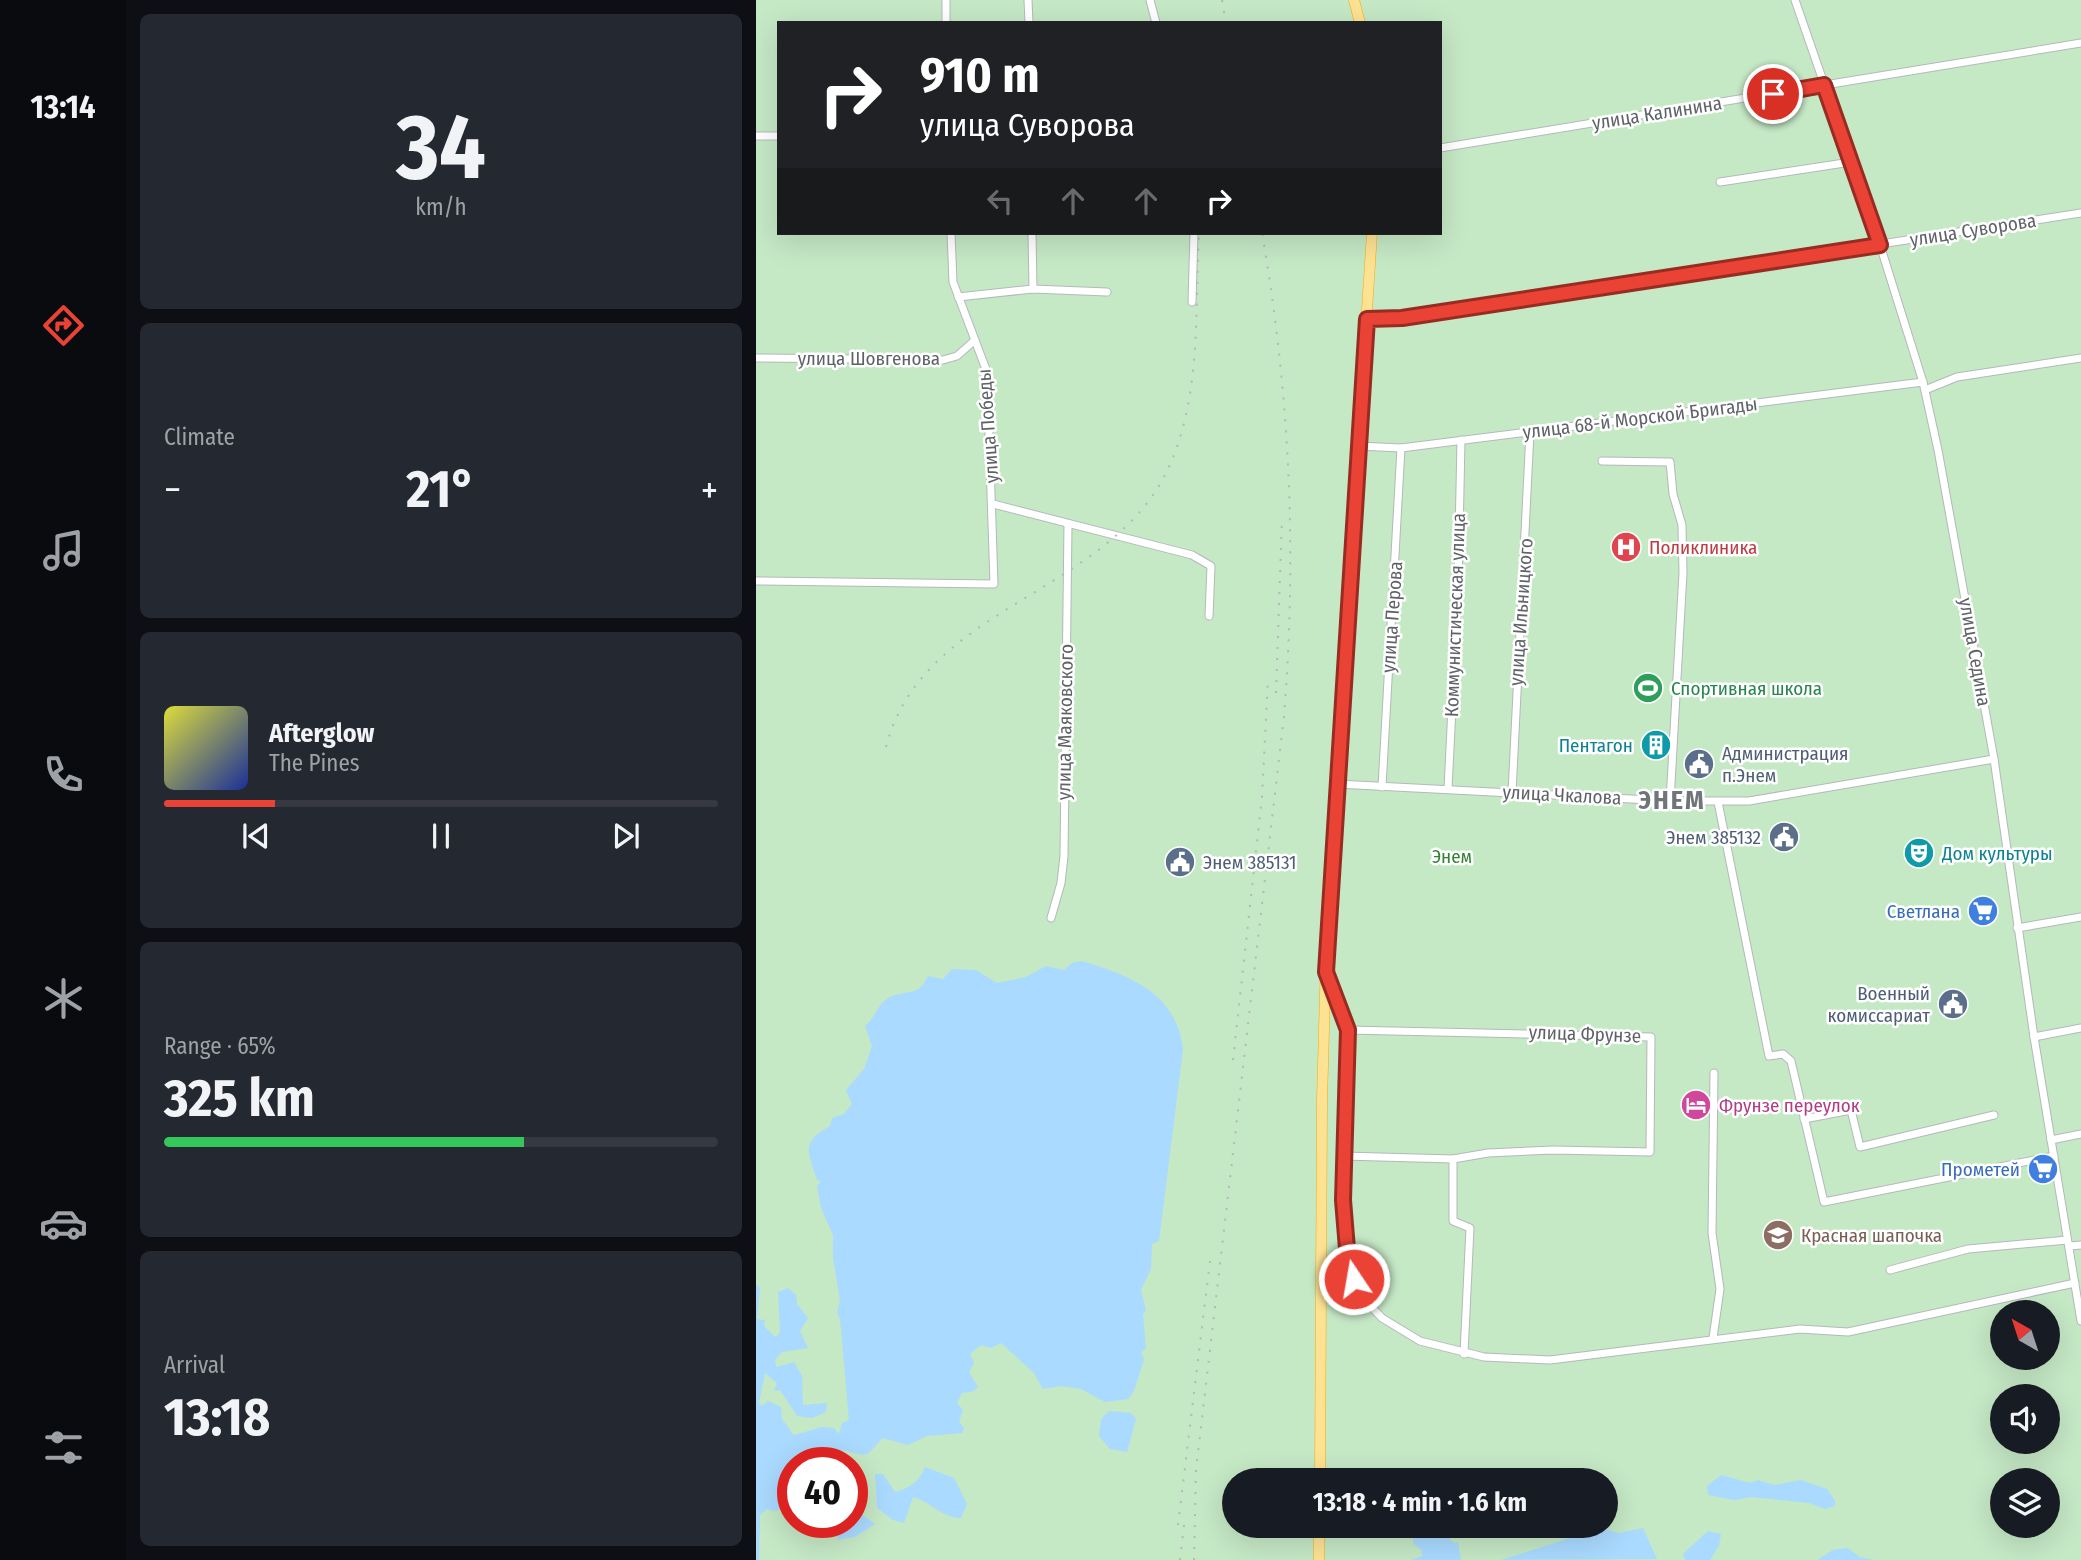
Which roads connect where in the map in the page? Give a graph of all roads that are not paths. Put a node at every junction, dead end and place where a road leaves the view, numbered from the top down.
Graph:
1 (946, 0) edge
2 (1028, 0) edge
3 (1150, 0) edge
4 (1354, 0) edge
5 (1795, 0) edge
6 (946, 21) edge
7 (1029, 21) edge
8 (1155, 21) edge
9 (1359, 21) edge
10 (2081, 43) edge
11 (1824, 85) junction
12 (756, 136) edge
13 (777, 136) edge
14 (1442, 148) edge
15 (1851, 162) junction
16 (1720, 182) dead end
17 (2081, 213) edge
18 (951, 235) edge
19 (1032, 235) edge
20 (1194, 235) edge
21 (1372, 235) edge
22 (1880, 245) junction
23 (1033, 289) junction
24 (1107, 292) dead end
25 (958, 297) junction
26 (1192, 302) dead end
27 (1367, 319) junction
28 (975, 340) junction
29 (756, 358) edge
30 (2081, 358) edge
31 (1924, 386) junction
32 (1530, 432) junction
33 (1461, 440) junction
34 (1358, 446) junction
35 (1401, 448) junction
36 (1601, 461) dead end
37 (993, 504) junction
38 (1068, 524) junction
39 (756, 581) edge
40 (1209, 616) dead end
41 (1994, 759) junction
42 (1337, 784) junction
43 (1382, 787) junction
44 (1448, 789) junction
45 (1512, 793) junction
46 (1670, 801) junction
47 (1718, 802) junction
48 (1051, 918) dead end
49 (2081, 918) edge
50 (2017, 928) junction
51 (1326, 972) junction
52 (2081, 1028) edge
53 (1348, 1030) junction
54 (2034, 1037) junction
55 (1714, 1073) dead end
56 (1994, 1115) dead end
57 (1804, 1119) junction
58 (2081, 1134) edge
59 (2051, 1140) junction
60 (1343, 1156) junction
61 (2054, 1156) junction
62 (1453, 1159) junction
63 (2068, 1243) junction
64 (2081, 1245) edge
65 (1890, 1270) dead end
66 (2075, 1283) junction
67 (2081, 1321) edge
68 (1713, 1338) junction
69 (1464, 1354) junction
70 (1320, 1468) edge
71 (1319, 1538) edge
72 (1319, 1560) edge

1 - 6 street
2 - 7 street
3 - 8 street
4 - 9 highway
5 - 11 street, улица Седина
10 - 11 street, улица Калинина
11 - 14 street, улица Калинина
11 - 15 street, улица Седина
12 - 13 street
15 - 16 street
15 - 22 street, улица Седина
17 - 22 street, улица Суворова
18 - 25 street, улица Победы
19 - 23 street
20 - 26 street
21 - 27 highway
22 - 27 street, улица Суворова
22 - 31 street, улица Седина
23 - 24 street
23 - 25 street
25 - 28 street, улица Победы
27 - 34 highway
28 - 29 street, улица Шовгенова
28 - 37 street, улица Победы
30 - 31 street, улица 68-й Морской Бригады
31 - 32 street, улица 68-й Морской Бригады
31 - 41 street, улица Седина
32 - 33 street, улица 68-й Морской Бригады
32 - 45 street, улица Ильницкого
33 - 35 street, улица 68-й Морской Бригады
33 - 44 street, Коммунистическая улица
34 - 35 street, улица 68-й Морской Бригады
34 - 42 highway
35 - 43 street, улица Перова
36 - 46 street
37 - 38 street
37 - 39 street, улица Победы
38 - 40 street
38 - 48 street, улица Маяковского
41 - 47 street, улица Чкалова
41 - 50 street, улица Седина
42 - 43 street, улица Чкалова
42 - 51 highway
43 - 44 street, улица Чкалова
44 - 45 street, улица Чкалова
45 - 46 street, улица Чкалова
46 - 47 street, улица Чкалова
47 - 57 street
49 - 50 street
50 - 54 street, улица Седина
51 - 53 street
51 - 70 highway
52 - 54 street
53 - 60 street
53 - 62 street, улица Фрунзе
54 - 59 street, улица Седина
55 - 68 street
56 - 57 street
57 - 61 street
58 - 59 street
59 - 61 street, улица Седина
60 - 62 street, улица Фрунзе
60 - 69 street
61 - 63 street, улица Седина
62 - 69 street
63 - 64 street
63 - 65 street
63 - 66 street, улица Седина
66 - 67 street, улица Седина
66 - 68 street
68 - 69 street
71 - 72 highway

